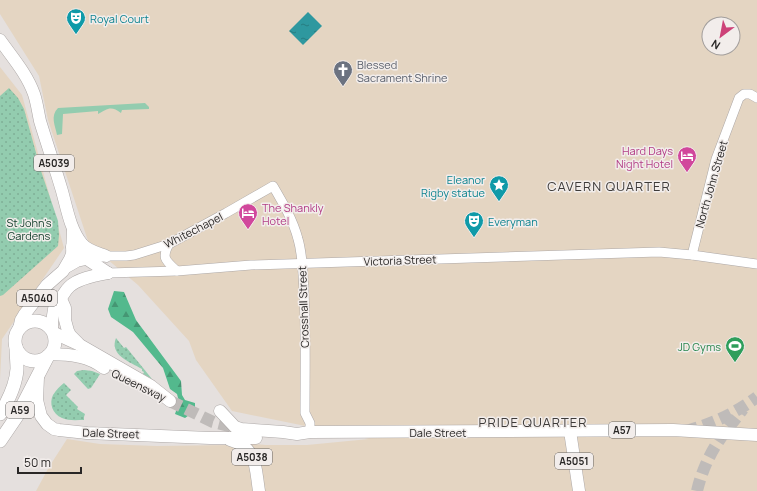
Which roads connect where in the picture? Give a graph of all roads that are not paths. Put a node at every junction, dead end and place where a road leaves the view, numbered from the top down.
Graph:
1 (0, 40) edge
2 (757, 98) edge
3 (273, 186) joint
4 (73, 231) junction
5 (169, 244) junction
6 (72, 247) junction
7 (692, 255) junction
8 (106, 256) junction
9 (88, 260) junction
10 (303, 263) junction
11 (757, 264) edge
12 (62, 271) junction
13 (177, 271) junction
14 (108, 273) junction
15 (61, 299) junction
16 (19, 329) junction
17 (53, 331) junction
18 (78, 344) junction
19 (16, 347) junction
20 (49, 355) junction
21 (38, 377) junction
22 (220, 411) dead end
23 (0, 414) edge
24 (570, 431) junction
25 (310, 432) junction
26 (297, 434) junction
27 (757, 435) edge
28 (225, 438) junction
29 (0, 441) edge
30 (259, 491) edge
31 (579, 491) edge

1 - 4 main road, A5039
2 - 7 street, North John Street
3 - 5 street, Whitechapel
3 - 10 street, Crosshall Street
4 - 6 main road, A5039
4 - 8 main road, A5039
5 - 8 street, Whitechapel
5 - 13 street
6 - 9 main road
6 - 12 main road, A5039
7 - 10 street, Victoria Street
7 - 11 street, Victoria Street
8 - 9 street, A5040
9 - 12 street, A5040
9 - 14 main road
10 - 13 street, Victoria Street
10 - 25 street, Crosshall Street
12 - 16 main road, A5040
13 - 14 street, Victoria Street
14 - 15 main road, A5040
15 - 17 main road, A5040
15 - 18 main road, A5040
16 - 17 highway
16 - 19 highway
17 - 18 main road, Queensway
17 - 20 highway
18 - 20 main road, Queensway
19 - 20 highway
19 - 23 highway, A59
20 - 21 highway, A59
21 - 28 main road, Dale Street
21 - 29 highway, A59
22 - 26 main road
24 - 25 main road, Dale Street / A57
24 - 27 main road, Dale Street / A57
24 - 31 main road, A5051
25 - 26 main road, Dale Street
26 - 28 main road, Dale Street
28 - 30 main road, A5038

